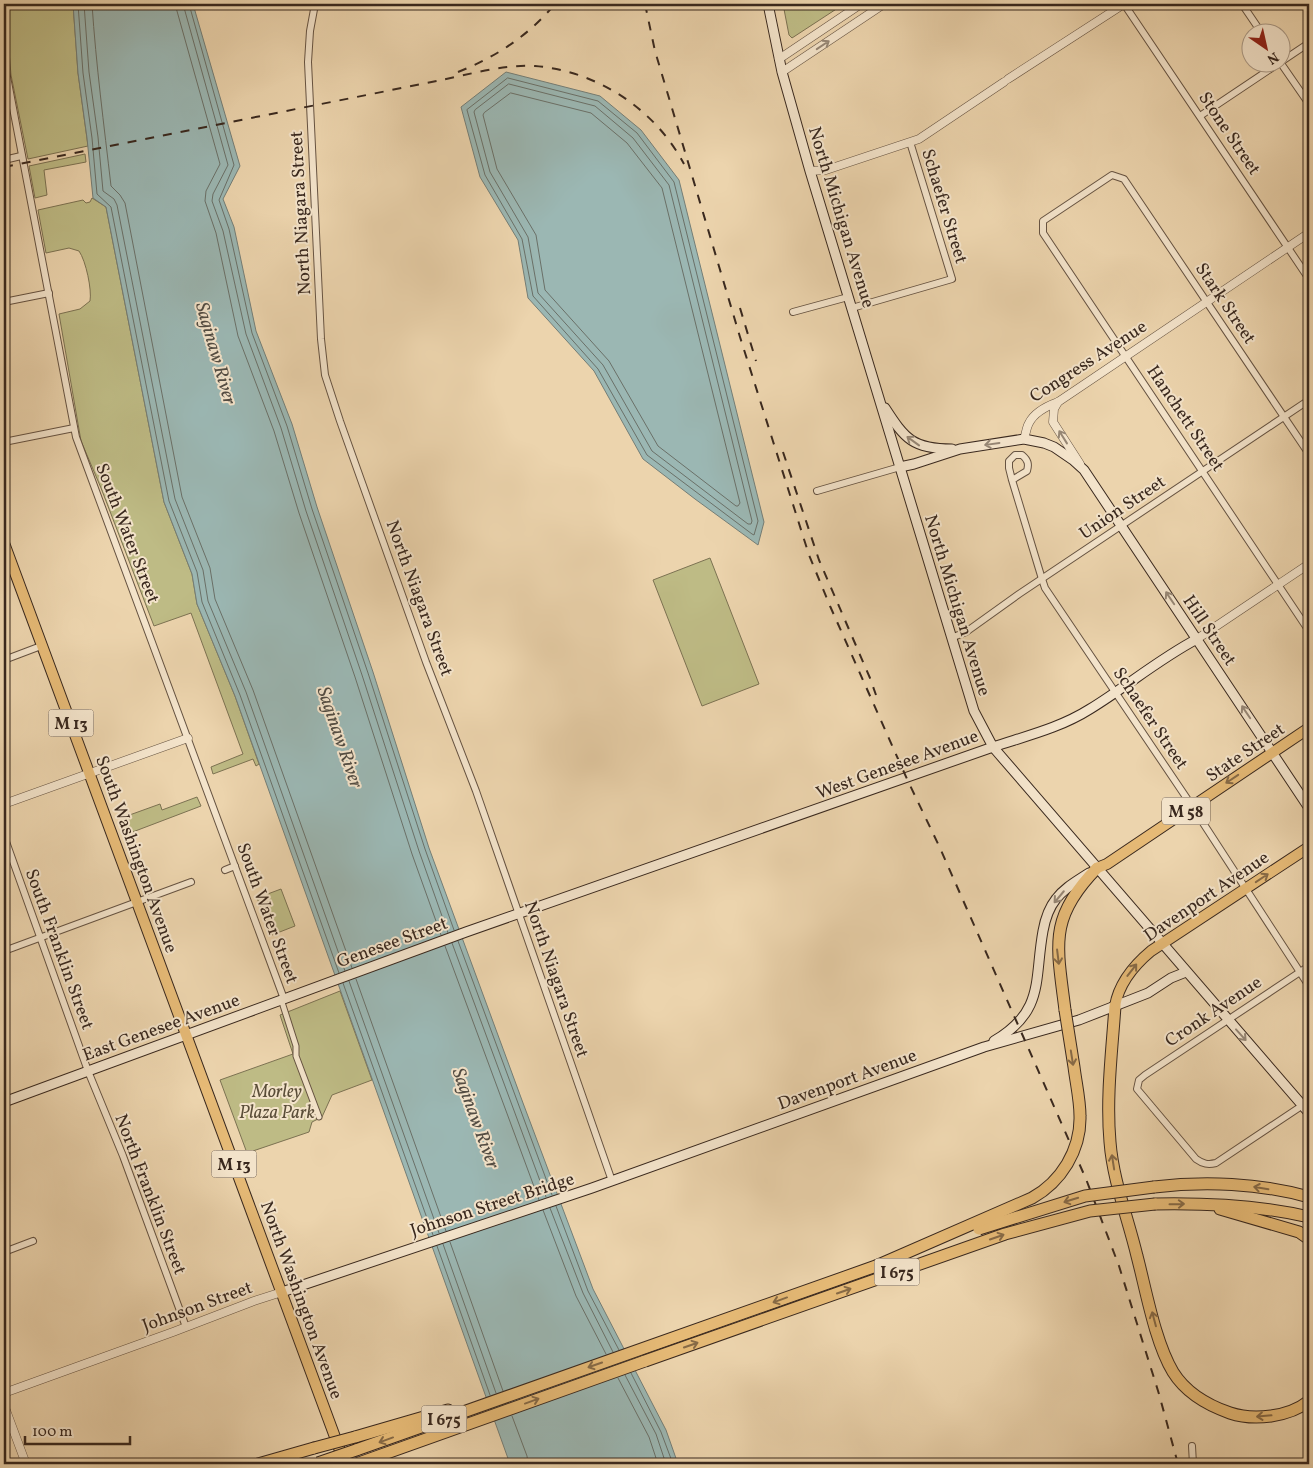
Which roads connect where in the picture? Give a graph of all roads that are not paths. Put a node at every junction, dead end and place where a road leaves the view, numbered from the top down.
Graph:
1 (315, 4) edge
2 (768, 4) edge
3 (861, 4) edge
4 (884, 4) edge
5 (1124, 4) edge
6 (1242, 4) edge
7 (1254, 22) edge
8 (1309, 43) edge
9 (1290, 56) edge
10 (779, 59) junction
11 (4, 61) edge
12 (782, 72) junction
13 (1266, 72) edge
14 (1288, 72) edge
15 (1309, 104) edge
16 (1200, 116) junction
17 (910, 142) junction
18 (21, 156) junction
19 (4, 160) edge
20 (810, 171) junction
21 (1112, 175) joint
22 (1309, 233) edge
23 (1288, 248) junction
24 (1309, 279) edge
25 (49, 293) junction
26 (848, 297) junction
27 (4, 302) edge
28 (1207, 302) junction
29 (852, 308) junction
30 (793, 312) dead end
31 (1126, 356) junction
32 (879, 400) junction
33 (1309, 400) edge
34 (1058, 402) junction
35 (1284, 417) junction
36 (74, 428) junction
37 (1024, 439) junction
38 (4, 442) edge
39 (960, 449) junction
40 (1309, 454) edge
41 (900, 467) junction
42 (1084, 470) junction
43 (1203, 472) junction
44 (1012, 480) dead end
45 (817, 491) dead end
46 (1122, 526) junction
47 (4, 543) edge
48 (1309, 564) edge
49 (1042, 579) junction
50 (1278, 585) junction
51 (1309, 631) edge
52 (951, 638) junction
53 (1197, 639) junction
54 (41, 646) junction
55 (4, 660) edge
56 (1116, 693) junction
57 (1309, 728) edge
58 (188, 738) junction
59 (993, 747) junction
60 (1273, 752) junction
61 (90, 772) junction
62 (4, 804) edge
63 (1192, 806) junction
64 (1309, 808) edge
65 (4, 836) edge
66 (1309, 847) edge
67 (235, 866) junction
68 (1097, 868) junction
69 (225, 870) dead end
70 (191, 882) dead end
71 (1246, 889) junction
72 (138, 902) junction
73 (519, 914) junction
74 (466, 932) joint
75 (41, 938) junction
76 (1162, 943) junction
77 (4, 952) edge
78 (1309, 966) edge
79 (1186, 972) junction
80 (1299, 972) junction
81 (329, 983) joint
82 (1309, 986) edge
83 (283, 999) junction
84 (1115, 1006) junction
85 (1227, 1019) junction
86 (186, 1035) junction
87 (984, 1047) junction
88 (88, 1071) junction
89 (4, 1102) edge
90 (1306, 1104) edge
91 (1309, 1113) edge
92 (319, 1117) dead end
93 (612, 1181) junction
94 (592, 1188) joint
95 (1309, 1197) edge
96 (1199, 1203) junction
97 (1309, 1217) edge
98 (1309, 1239) edge
99 (33, 1242) dead end
100 (402, 1251) joint
101 (4, 1252) edge
102 (876, 1266) junction
103 (282, 1292) junction
104 (186, 1327) junction
105 (531, 1388) junction
106 (4, 1393) edge
107 (1309, 1401) edge
108 (4, 1405) edge
109 (1192, 1446) dead end
110 (26, 1464) edge
111 (258, 1464) edge
112 (317, 1464) edge
113 (345, 1464) edge
114 (356, 1464) edge
115 (1193, 1464) edge

1 - 73 street, North Niagara Street
2 - 10 main road, North Michigan Avenue
3 - 10 street
12 -> 4 street
5 - 16 street, Stone Street
5 - 17 street
6 - 7 street
8 - 9 street
10 - 12 main road, North Michigan Avenue
11 - 18 street, South Water Street
12 - 20 main road, North Michigan Avenue
13 - 16 street
14 - 15 street
16 - 23 street, Stone Street
17 - 20 street
17 - 29 street, Schaefer Street
18 - 19 street
18 - 25 street, South Water Street
20 - 26 main road, North Michigan Avenue
21 - 28 street, Stark Street
21 - 31 street, Hanchett Street
22 - 23 street, Congress Avenue
23 - 24 street, Stone Street
23 - 28 street, Congress Avenue
25 - 27 street
25 - 36 street, South Water Street
26 - 29 main road, North Michigan Avenue
26 - 30 street
28 - 31 street, Congress Avenue
28 - 35 street, Stark Street
29 - 32 main road, North Michigan Avenue
31 - 34 street, Congress Avenue
31 - 43 street, Hanchett Street
39 -> 32 main road
32 - 41 main road, North Michigan Avenue
33 - 35 street, Union Street
34 - 37 street, Congress Avenue
42 -> 34 street, Hill Street
35 - 40 street, Stark Street
35 - 43 street, Union Street
36 - 38 street
36 - 58 street, South Water Street
37 -> 39 main road
37 - 42 main road, Hill Street
39 - 41 main road
41 - 45 street
41 - 52 main road, North Michigan Avenue
42 - 46 main road, Hill Street
43 - 46 street, Union Street
43 - 50 street, Hanchett Street
44 - 49 street, Schaefer Street
46 - 49 street, Union Street
53 -> 46 main road, Hill Street
47 - 54 main road, South Washington Avenue / M 13
48 - 50 street, West Genesee Avenue
49 - 52 street, Union Street
49 - 56 street, Schaefer Street
50 - 51 street, Hanchett Street
50 - 53 street, West Genesee Avenue
52 - 59 main road, North Michigan Avenue
53 - 56 main road, West Genesee Avenue
60 -> 53 main road, Hill Street
54 - 55 street
54 - 61 main road, South Washington Avenue / M 13
56 - 59 main road, West Genesee Avenue
56 - 63 street, Schaefer Street
57 - 60 main road, State Street / M 58
58 - 61 street
58 - 67 street, South Water Street
59 - 68 main road, North Michigan Avenue
59 - 73 main road, West Genesee Avenue
60 -> 63 main road, State Street / M 58
60 - 64 main road, Hill Street
61 - 62 street
61 - 72 main road, South Washington Avenue / M 13
63 - 68 main road, State Street / M 58
63 - 71 street, Schaefer Street
65 - 75 street, South Franklin Street
71 -> 66 main road, Davenport Avenue
67 - 69 street
67 - 83 street, South Water Street
68 - 76 main road, North Michigan Avenue
68 -> 87 main road
68 -> 102 highway, bridge
70 - 72 street
71 - 76 main road, Davenport Avenue
71 - 80 street, Schaefer Street
72 - 75 street
72 - 86 main road, South Washington Avenue / M 13
73 - 74 main road, West Genesee Avenue
73 - 93 street, North Niagara Street
74 - 81 main road, Genesee Street
75 - 77 street
75 - 88 street, South Franklin Street
76 - 79 main road, North Michigan Avenue
84 -> 76 main road, Davenport Avenue
78 - 80 street, Cronk Avenue
79 - 84 main road, Davenport Avenue
79 - 85 main road, North Michigan Avenue
80 - 82 street, Schaefer Street
80 - 85 street, Cronk Avenue
81 - 83 main road, East Genesee Avenue
83 - 86 main road, East Genesee Avenue
83 - 92 street
84 - 87 main road, Davenport Avenue
107 -> 84 highway
85 -> 90 main road, North Michigan Avenue
85 - 90 street, Cronk Avenue
86 - 88 main road, East Genesee Avenue
86 - 103 main road, North Washington Avenue / M 13
87 - 93 main road, Davenport Avenue
88 - 89 main road, East Genesee Avenue
88 - 104 street, North Franklin Street
90 - 91 main road, North Michigan Avenue
93 - 94 main road, Davenport Avenue
94 - 100 main road, Johnson Street Bridge
95 -> 102 highway, I 675, bridge
96 - 97 highway, I 675
96 - 98 highway
114 -> 96 highway, I 675, bridge
99 - 101 street
100 - 103 main road, Johnson Street
102 -> 105 highway, I 675
103 - 104 street, Johnson Street
103 - 113 main road, North Washington Avenue / M 13
104 - 106 street, Johnson Street
105 - 111 highway, bridge
105 -> 112 highway, I 675, bridge
108 - 110 street
109 - 115 street

